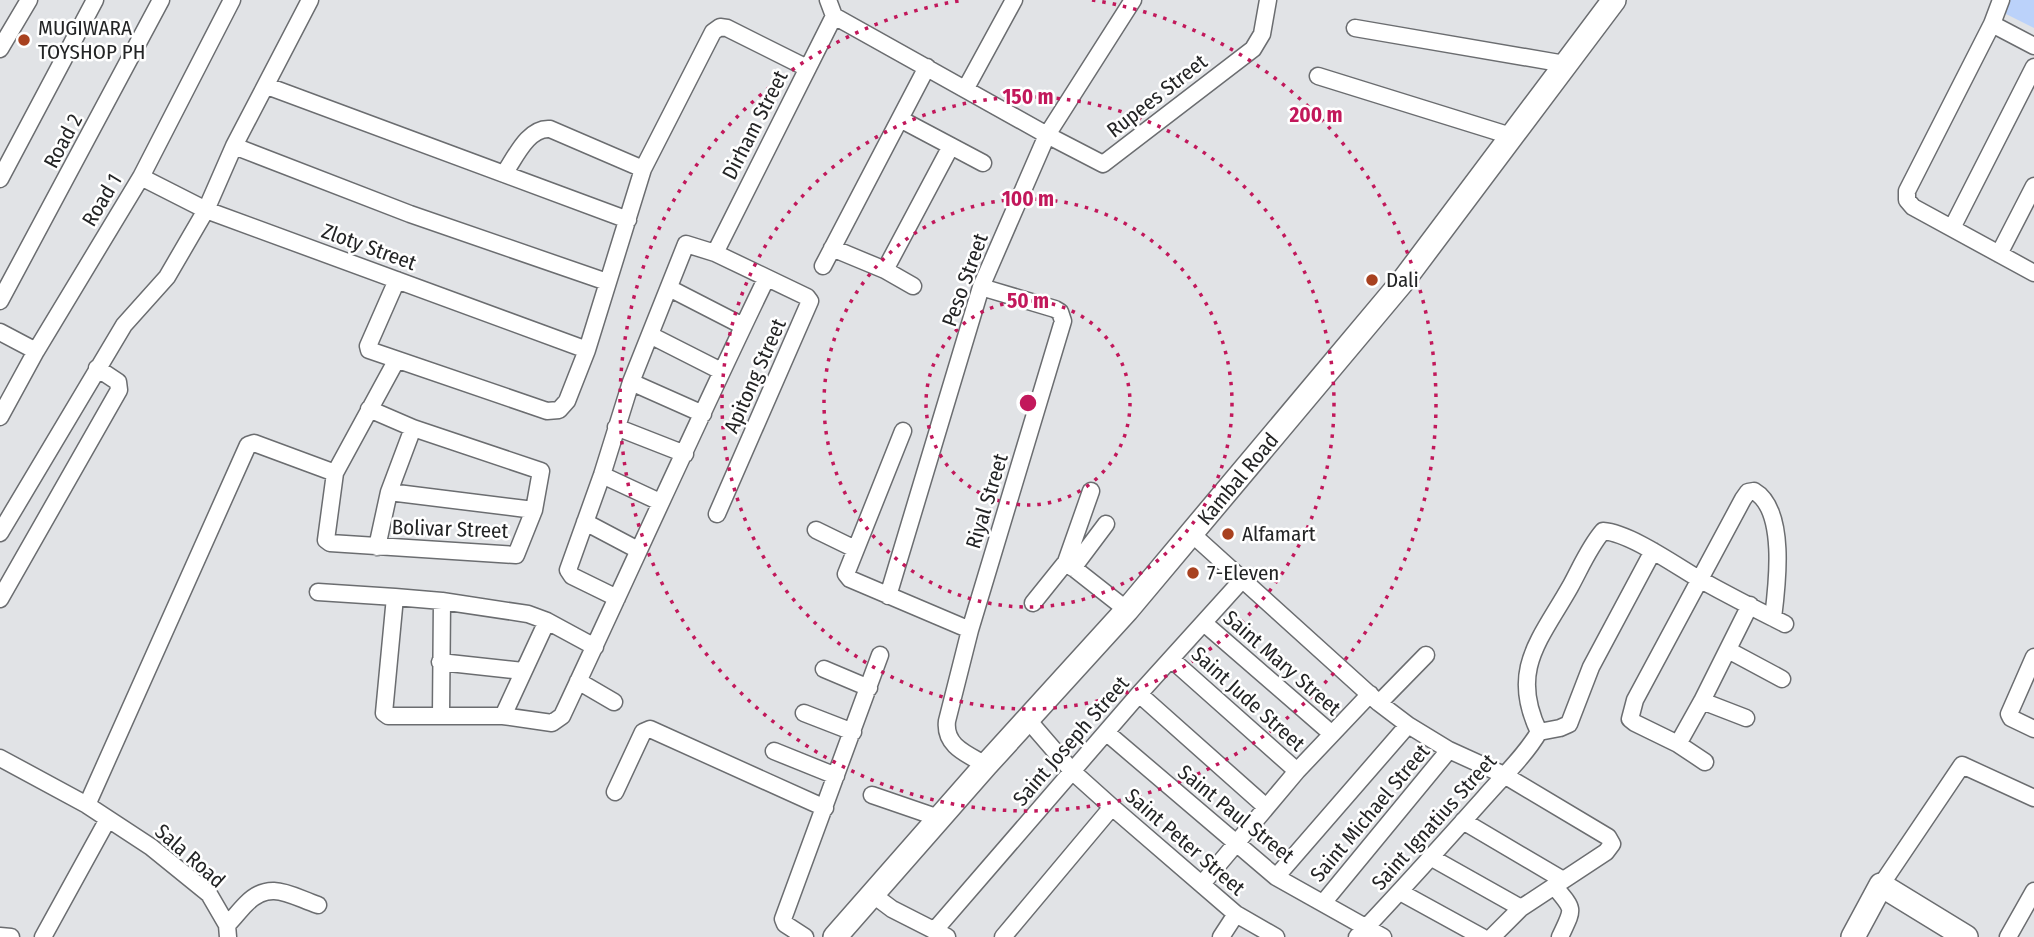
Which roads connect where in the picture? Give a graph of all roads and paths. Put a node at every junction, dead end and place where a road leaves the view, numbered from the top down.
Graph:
1 (29, 0) edge
2 (95, 0) edge
3 (161, 0) edge
4 (232, 0) edge
5 (310, 0) edge
6 (828, 0) edge
7 (1014, 0) edge
8 (1133, 0) edge
9 (1268, 0) edge
10 (1614, 0) edge
11 (2001, 0) edge
12 (834, 16) junction
13 (1992, 24) junction
14 (1355, 28) dead end
15 (2034, 46) edge
16 (0, 49) edge
17 (1565, 64) junction
18 (927, 67) junction
19 (807, 68) junction
20 (2034, 68) edge
21 (1318, 76) dead end
22 (267, 86) junction
23 (966, 88) junction
24 (900, 119) junction
25 (1047, 135) junction
26 (1511, 136) junction
27 (234, 146) junction
28 (951, 146) junction
29 (983, 163) dead end
30 (643, 169) junction
31 (504, 174) junction
32 (141, 177) junction
33 (0, 178) edge
34 (2034, 186) edge
35 (206, 210) junction
36 (628, 220) junction
37 (1952, 229) junction
38 (832, 248) junction
39 (715, 253) junction
40 (1999, 254) junction
41 (823, 266) dead end
42 (885, 270) junction
43 (2034, 273) edge
44 (766, 279) junction
45 (397, 280) junction
46 (607, 282) junction
47 (913, 286) dead end
48 (981, 287) junction
49 (668, 288) junction
50 (0, 301) edge
51 (743, 326) junction
52 (0, 332) edge
53 (650, 335) junction
54 (36, 351) junction
55 (587, 351) junction
56 (396, 360) junction
57 (97, 368) junction
58 (722, 370) junction
59 (631, 383) junction
60 (369, 409) junction
61 (703, 414) junction
62 (0, 417) edge
63 (616, 427) junction
64 (413, 428) junction
65 (903, 431) dead end
66 (685, 454) junction
67 (335, 473) junction
68 (602, 475) junction
69 (1091, 491) dead end
70 (389, 492) junction
71 (660, 502) junction
72 (534, 510) junction
73 (717, 514) dead end
74 (585, 522) junction
75 (1106, 524) dead end
76 (816, 530) dead end
77 (0, 533) edge
78 (1192, 534) junction
79 (377, 547) junction
80 (855, 549) junction
81 (638, 550) junction
82 (1653, 551) junction
83 (1070, 565) junction
84 (1700, 579) junction
85 (1242, 580) junction
86 (318, 592) dead end
87 (888, 596) junction
88 (395, 597) junction
89 (617, 598) junction
90 (0, 599) edge
91 (442, 601) junction
92 (1033, 603) dead end
93 (1750, 606) junction
94 (1127, 610) junction
95 (547, 621) junction
96 (1204, 623) junction
97 (970, 630) junction
98 (595, 647) junction
99 (1728, 650) junction
100 (880, 655) dead end
101 (1426, 655) dead end
102 (2034, 657) edge
103 (1171, 659) junction
104 (440, 662) junction
105 (824, 669) dead end
106 (523, 671) junction
107 (1782, 679) dead end
108 (578, 681) junction
109 (869, 688) junction
110 (1139, 694) junction
111 (1374, 698) junction
112 (1702, 701) junction
113 (614, 702) dead end
114 (804, 713) dead end
115 (441, 715) junction
116 (503, 716) junction
117 (1745, 718) dead end
118 (1028, 720) junction
119 (1408, 725) junction
120 (2034, 729) edge
121 (853, 732) junction
122 (1539, 732) junction
123 (1107, 733) junction
124 (1332, 734) junction
125 (1678, 744) junction
126 (1450, 750) junction
127 (774, 751) dead end
128 (0, 758) edge
129 (1705, 762) dead end
130 (986, 765) junction
131 (1297, 771) junction
132 (1073, 772) junction
133 (1504, 775) junction
134 (836, 776) junction
135 (615, 792) dead end
136 (872, 795) dead end
137 (2034, 798) edge
138 (87, 805) junction
139 (1112, 807) junction
140 (1266, 807) junction
141 (825, 808) junction
142 (939, 818) junction
143 (108, 819) junction
144 (1463, 821) junction
145 (1235, 843) junction
146 (1432, 858) junction
147 (1276, 877) junction
148 (1558, 883) junction
149 (1202, 884) junction
150 (1881, 885) junction
151 (2034, 891) edge
152 (1400, 892) junction
153 (872, 894) junction
154 (1323, 903) junction
155 (318, 905) dead end
156 (1521, 908) junction
157 (2029, 908) edge
158 (1236, 914) junction
159 (227, 931) edge
160 (1361, 932) edge
161 (941, 934) edge
162 (0, 936) edge
163 (11, 937) edge
164 (43, 937) edge
165 (804, 937) edge
166 (835, 937) edge
167 (1003, 937) edge
168 (1221, 937) edge
169 (1276, 937) edge
170 (1384, 937) edge
171 (1482, 937) edge
172 (1492, 937) edge
173 (1560, 937) edge
174 (1853, 937) edge
175 (1966, 937) edge
176 (2008, 937) edge

1 - 16 street
2 - 33 street
3 - 50 street, Road 2
4 - 32 street, Road 1
5 - 22 street
6 - 12 street
7 - 23 street
8 - 25 street, Peso Street
9 - 25 street, Rupees Street
10 - 17 main road, Kambal Road
11 - 13 street
12 - 18 street, Rupees Street
12 - 19 street, Dirham Street
13 - 15 street
13 - 37 street
14 - 17 street
17 - 26 main road, Kambal Road
18 - 23 street, Rupees Street
18 - 24 street
19 - 30 street
19 - 39 street, Dirham Street
20 - 37 street
21 - 26 street
22 - 27 street
22 - 31 street
23 - 25 street, Rupees Street
24 - 28 street
24 - 38 street
25 - 48 street, Peso Street
26 - 78 main road, Kambal Road
27 - 35 street
27 - 46 street
28 - 29 street
28 - 42 street
30 - 31 street
30 - 36 street
31 - 36 street
32 - 35 street, Zloty Street
32 - 54 street, Road 1
34 - 40 street
35 - 45 street, Zloty Street
35 - 57 street
36 - 46 street
37 - 40 street
38 - 41 street
38 - 42 street
39 - 44 street
39 - 49 street
40 - 43 street
42 - 47 street
44 - 51 street
44 - 73 street, Apitong Street
45 - 55 street, Zloty Street
45 - 56 street
46 - 55 street
48 - 87 street, Peso Street
48 - 97 street, Riyal Street
49 - 51 street
49 - 53 street
51 - 58 street
52 - 54 street
53 - 58 street
53 - 59 street
54 - 62 street, Road 1
55 - 56 street
56 - 60 street
57 - 77 street
57 - 90 street
58 - 61 street
59 - 61 street
59 - 63 street
60 - 64 street, Bolivar Street
60 - 67 street
61 - 66 street
63 - 66 street
63 - 68 street
64 - 70 street
64 - 72 street, Bolivar Street
65 - 80 street
66 - 71 street
67 - 79 street, Bolivar Street
67 - 138 street
68 - 71 street
68 - 74 street
69 - 83 street
70 - 72 street
70 - 79 street
71 - 81 street
72 - 79 street, Bolivar Street
74 - 81 street
74 - 89 street
75 - 83 street
76 - 80 street
78 - 85 street
78 - 94 main road, Kambal Road
80 - 87 street
81 - 89 street
82 - 84 street
82 - 122 street
82 - 122 street
83 - 92 street
83 - 94 street
84 - 93 street
84 - 93 street
84 - 125 street
85 - 96 street, Saint Joseph Street
85 - 111 street
86 - 88 street
87 - 97 street
88 - 91 street
88 - 115 street
89 - 98 street
91 - 95 street
91 - 104 street
93 - 99 street
94 - 118 main road, Kambal Road
95 - 98 street
95 - 106 street
96 - 103 street, Saint Joseph Street
96 - 124 street, Saint Mary Street
97 - 130 street, Riyal Street
98 - 108 street
99 - 107 street
99 - 112 street
100 - 109 street
101 - 111 street
102 - 120 street
103 - 110 street, Saint Joseph Street
103 - 131 street, Saint Jude Street
104 - 106 street
104 - 115 street
105 - 109 street
106 - 116 street
108 - 113 street
108 - 116 street
109 - 121 street
110 - 123 street, Saint Joseph Street
110 - 140 street
111 - 119 street
111 - 124 street
112 - 117 street
112 - 125 street
114 - 121 street
115 - 116 street
118 - 130 main road, Kambal Road
118 - 132 street, Saint Peter Street
119 - 126 street
119 - 147 street
121 - 134 street
122 - 133 street, Saint Ignatius Street
123 - 132 street, Saint Joseph Street
123 - 145 street, Saint Paul Street
124 - 131 street
125 - 129 street
126 - 133 street
126 - 154 street, Saint Michael Street
127 - 134 street
128 - 138 street, Sala Road
130 - 142 main road, Kambal Road
131 - 140 street
132 - 139 street, Saint Peter Street
132 - 161 street, Saint Joseph Street
133 - 144 street, Saint Ignatius Street
133 - 148 street
134 - 141 street
135 - 141 street
136 - 142 street
137 - 150 street
138 - 143 street, Sala Road
139 - 149 street, Saint Peter Street
139 - 167 street
140 - 145 street
141 - 165 street
142 - 153 main road, Kambal Road
143 - 159 street, Sala Road
143 - 164 street
144 - 146 street, Saint Ignatius Street
144 - 148 street
145 - 147 street, Saint Paul Street
145 - 149 street
146 - 152 street, Saint Ignatius Street
146 - 156 street
147 - 154 street, Saint Paul Street
148 - 156 street
148 - 173 street
149 - 158 street, Saint Peter Street
150 - 174 main road
150 - 175 main road
151 - 157 street
152 - 160 street, Saint Ignatius Street
152 - 171 street
153 - 161 street
153 - 166 main road, Kambal Road
154 - 160 street, Saint Paul Street
155 - 159 street
156 - 172 street
157 - 176 street
158 - 168 street
158 - 169 street, Saint Peter Street
160 - 170 street, Saint Paul Street
162 - 163 street

